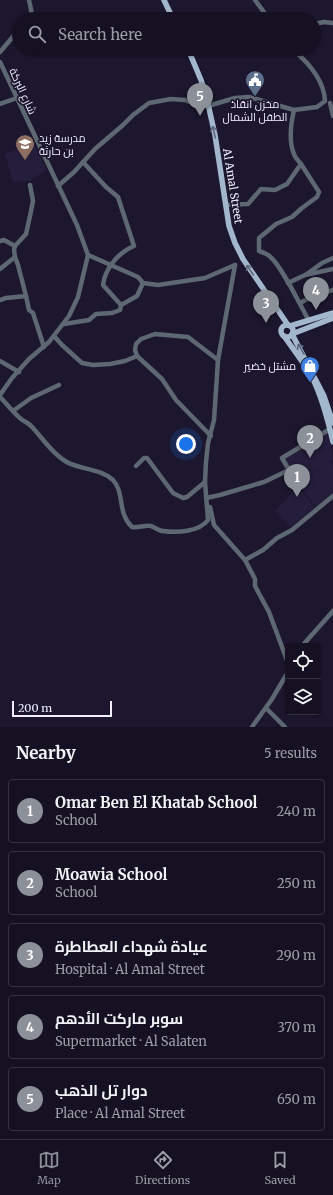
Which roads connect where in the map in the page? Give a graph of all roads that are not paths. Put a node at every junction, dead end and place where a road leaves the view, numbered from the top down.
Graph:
1 (164, 0) edge
2 (255, 0) edge
3 (30, 2) edge
4 (32, 12) edge
5 (170, 12) edge
6 (264, 12) edge
7 (321, 23) edge
8 (333, 23) edge
9 (12, 38) edge
10 (0, 52) edge
11 (191, 56) edge
12 (301, 56) edge
13 (0, 62) edge
14 (17, 98) junction
15 (329, 103) edge
16 (0, 104) edge
17 (208, 106) junction
18 (294, 110) junction
19 (333, 116) edge
20 (83, 162) junction
21 (301, 164) junction
22 (30, 185) dead end
23 (58, 186) junction
24 (225, 205) junction
25 (0, 241) edge
26 (15, 246) junction
27 (88, 255) junction
28 (15, 257) junction
29 (333, 258) edge
30 (111, 265) junction
31 (0, 269) edge
32 (333, 269) edge
33 (305, 275) junction
34 (288, 283) junction
35 (143, 284) junction
36 (333, 290) edge
37 (26, 296) junction
38 (0, 300) edge
39 (300, 303) junction
40 (121, 305) junction
41 (333, 314) edge
42 (333, 318) edge
43 (309, 321) junction
44 (64, 324) junction
45 (289, 325) junction
46 (292, 334) junction
47 (54, 336) junction
48 (284, 336) junction
49 (44, 347) junction
50 (137, 356) junction
51 (218, 360) junction
52 (0, 361) edge
53 (19, 372) junction
54 (59, 385) dead end
55 (0, 396) edge
56 (13, 411) junction
57 (333, 423) edge
58 (330, 429) junction
59 (211, 436) junction
60 (333, 442) edge
61 (136, 466) dead end
62 (205, 482) junction
63 (333, 496) edge
64 (206, 498) junction
65 (207, 507) junction
66 (245, 560) junction
67 (333, 611) edge
68 (305, 643) edge
69 (285, 655) edge
70 (285, 677) edge
71 (266, 708) junction
72 (252, 727) edge
73 (285, 727) edge

1 - 5 main road
2 - 6 street
3 - 4 street
7 - 8 street
9 - 10 street
11 - 17 main road, Al Amal Street
12 - 15 street
13 - 14 street, شارع البركة
14 - 16 street
14 - 23 street, شارع البركة
15 - 18 street
15 - 19 street
17 - 18 street
17 - 20 street
24 -> 17 main road, Al Amal Street
18 - 21 street
20 - 23 street
20 - 30 street
21 - 24 street
21 - 34 street
22 - 26 street
23 - 27 street, شارع البركة
45 -> 24 main road, Al Amal Street
25 - 26 street
26 - 28 street
27 - 30 street
27 - 44 street
28 - 31 street
28 - 37 street
29 - 33 street
30 - 35 street
30 - 40 street
32 - 33 street
33 - 34 street
34 - 39 street
35 - 40 street
35 - 51 street
36 - 39 street
37 - 38 street
37 - 49 street
39 - 43 street
40 - 44 street
41 - 43 main road
42 - 46 main road
43 - 45 main road
44 - 47 street
45 - 46 main road
45 - 48 main road
46 - 48 main road
57 -> 46 main road
47 - 49 street
47 - 50 street
48 - 58 main road
49 - 53 street
50 - 51 street
50 - 59 street
51 - 59 street
52 - 53 street
53 - 55 street
54 - 56 street
55 - 56 street
56 - 65 street
58 - 60 main road
58 - 64 street
59 - 62 street
61 - 62 street
62 - 64 street
63 - 66 street
64 - 65 street
65 - 66 street
66 - 69 street
67 - 68 street
70 - 71 street
71 - 72 street
71 - 73 street

